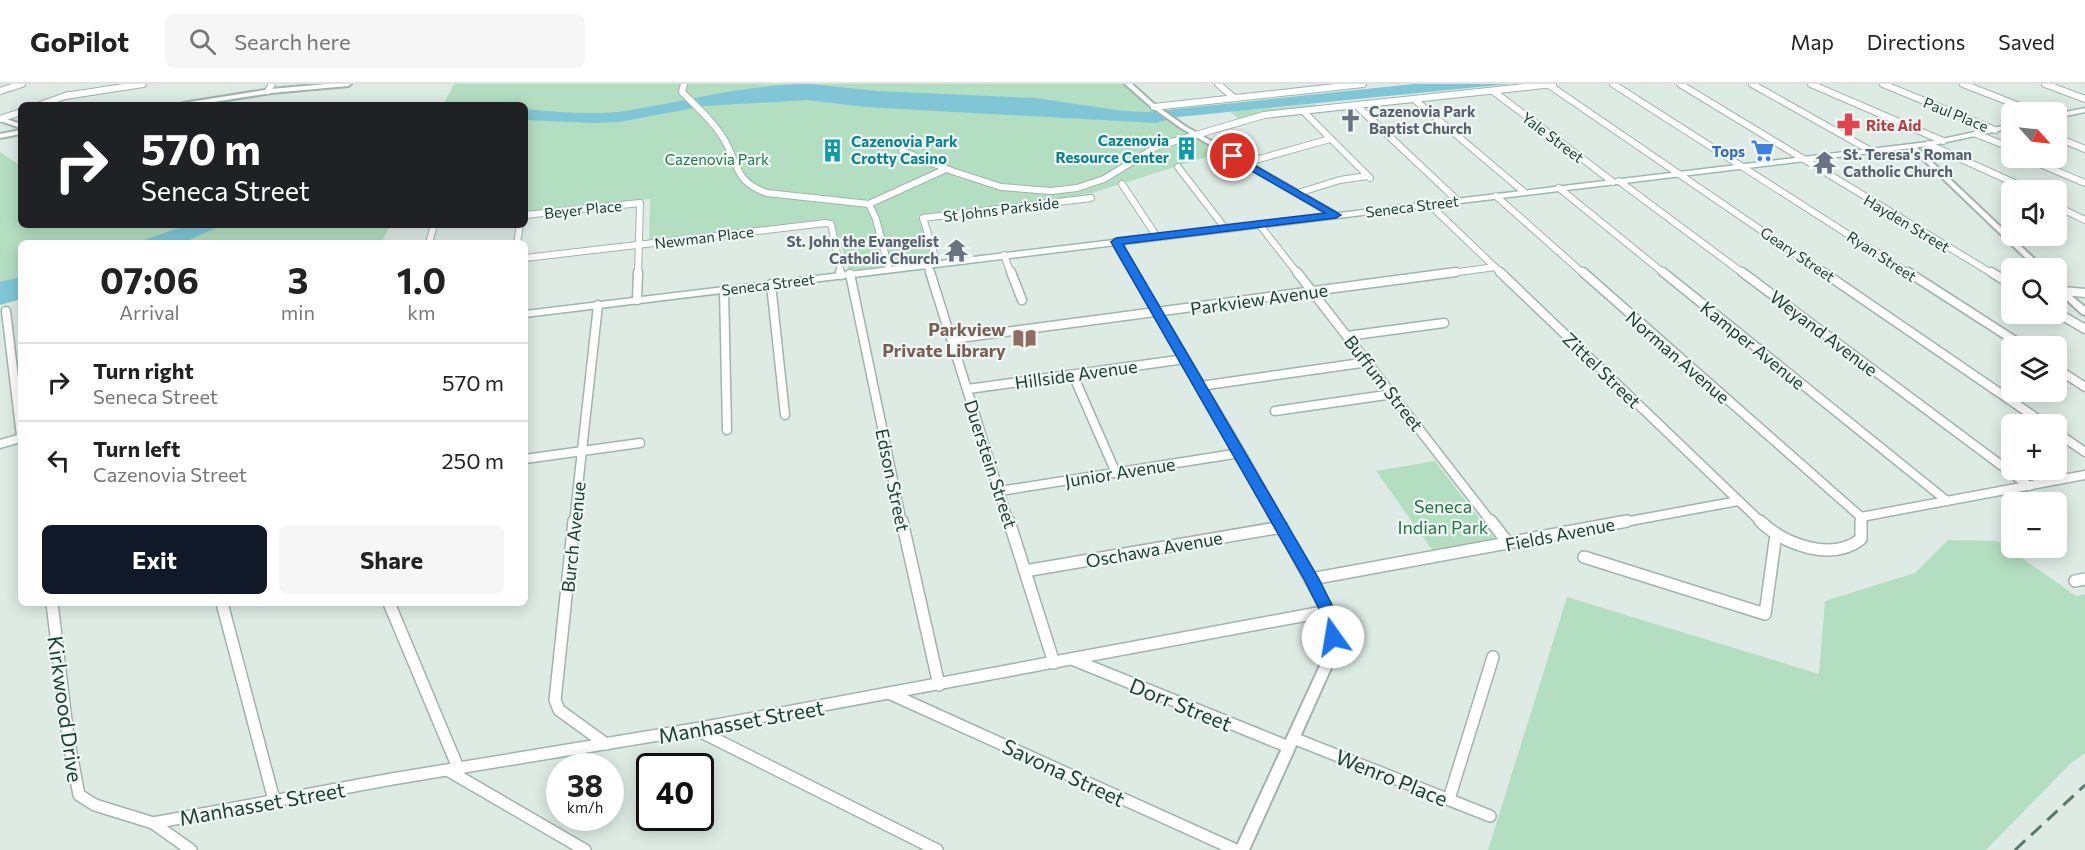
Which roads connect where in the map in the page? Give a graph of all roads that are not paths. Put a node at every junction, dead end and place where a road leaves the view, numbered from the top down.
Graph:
1 (22, 84) edge
2 (102, 84) edge
3 (132, 84) edge
4 (143, 84) edge
5 (272, 84) edge
6 (348, 84) edge
7 (684, 84) edge
8 (1128, 84) edge
9 (1218, 84) edge
10 (1297, 84) edge
11 (1364, 84) edge
12 (1551, 84) edge
13 (1613, 84) edge
14 (1680, 84) edge
15 (1752, 84) edge
16 (1811, 84) edge
17 (1883, 84) edge
18 (1963, 84) edge
19 (2045, 84) edge
20 (1304, 90) junction
21 (0, 91) edge
22 (268, 91) junction
23 (1493, 91) junction
24 (74, 93) junction
25 (65, 96) junction
26 (1233, 97) junction
27 (1415, 99) junction
28 (2085, 99) edge
29 (48, 102) edge
30 (201, 102) edge
31 (2009, 102) edge
32 (1357, 106) junction
33 (1156, 108) junction
34 (1302, 111) junction
35 (18, 112) edge
36 (2083, 112) edge
37 (2067, 114) edge
38 (0, 119) edge
39 (18, 125) edge
40 (2001, 129) edge
41 (1995, 130) junction
42 (18, 133) edge
43 (1195, 134) junction
44 (1976, 134) junction
45 (0, 136) edge
46 (1330, 139) junction
47 (1943, 141) junction
48 (2067, 141) edge
49 (1928, 144) junction
50 (2001, 145) edge
51 (1912, 146) junction
52 (2085, 148) edge
53 (1871, 150) junction
54 (902, 151) dead end
55 (1804, 159) junction
56 (1245, 163) junction
57 (1741, 166) junction
58 (1178, 167) dead end
59 (2051, 168) edge
60 (2055, 168) edge
61 (946, 169) junction
62 (1680, 174) junction
63 (2069, 175) junction
64 (2002, 180) edge
65 (1616, 181) junction
66 (2085, 182) edge
67 (1122, 184) dead end
68 (1559, 188) junction
69 (1524, 192) junction
70 (1298, 193) junction
71 (1496, 196) junction
72 (1091, 198) dead end
73 (1458, 201) junction
74 (869, 204) junction
75 (1429, 204) junction
76 (2067, 210) edge
77 (528, 215) edge
78 (1336, 215) junction
79 (2085, 218) edge
80 (1259, 224) junction
81 (1226, 228) junction
82 (1157, 237) junction
83 (1116, 242) junction
84 (640, 245) junction
85 (1004, 255) junction
86 (528, 258) edge
87 (2030, 258) edge
88 (932, 264) junction
89 (1495, 267) junction
90 (889, 269) junction
91 (845, 275) junction
92 (2001, 278) edge
93 (771, 284) junction
94 (724, 289) junction
95 (2067, 289) edge
96 (1313, 292) junction
97 (2085, 293) edge
98 (2067, 295) edge
99 (637, 300) junction
100 (1022, 300) dead end
101 (598, 305) junction
102 (6, 311) dead end
103 (2085, 312) edge
104 (1157, 313) junction
105 (528, 314) edge
106 (2067, 318) edge
107 (1444, 323) dead end
108 (2085, 329) edge
109 (1347, 336) junction
110 (2007, 336) edge
111 (952, 339) junction
112 (1185, 359) junction
113 (1368, 362) junction
114 (1073, 375) junction
115 (2067, 375) edge
116 (1200, 386) junction
117 (2085, 387) edge
118 (968, 389) junction
119 (1393, 394) junction
120 (1275, 411) dead end
121 (18, 412) edge
122 (2030, 414) edge
123 (785, 415) dead end
124 (727, 430) dead end
125 (18, 438) edge
126 (2067, 440) edge
127 (640, 443) dead end
128 (0, 444) edge
129 (583, 451) junction
130 (2085, 452) edge
131 (1240, 453) junction
132 (528, 459) edge
133 (1116, 473) junction
134 (2085, 476) edge
135 (2029, 486) junction
136 (1000, 491) junction
137 (1738, 501) junction
138 (1947, 501) junction
139 (1861, 517) junction
140 (1282, 527) junction
141 (1776, 534) junction
142 (1508, 543) junction
143 (1584, 557) dead end
144 (1025, 571) junction
145 (1311, 579) junction
146 (52, 606) edge
147 (223, 606) edge
148 (391, 606) edge
149 (1328, 611) junction
150 (1492, 657) dead end
151 (1074, 660) junction
152 (1054, 663) junction
153 (939, 685) junction
154 (891, 694) junction
155 (695, 729) junction
156 (1291, 743) junction
157 (606, 744) junction
158 (454, 770) junction
159 (1449, 799) junction
160 (274, 800) junction
161 (1490, 816) dead end
162 (153, 823) junction
163 (191, 850) edge
164 (585, 850) edge
165 (937, 850) edge
166 (1236, 850) edge
167 (1242, 850) edge

1 - 21 street
2 - 24 street
3 - 24 street
4 - 25 street
5 - 22 street
6 - 22 street
7 - 74 street
8 - 33 street
9 - 26 street
10 - 20 street
11 - 20 street
12 - 23 street
12 - 62 street, Geary Street
13 - 57 street, Ryan Street
14 - 55 street, Hayden Street
15 - 53 street
16 - 47 street
17 - 41 street, Paul Place
18 - 31 street
19 - 28 street
20 - 26 street
22 - 30 street
23 - 27 street
23 - 65 street, Yale Street
24 - 25 street
25 - 29 street
26 - 33 street
27 - 32 street
27 - 69 street
32 - 34 street
32 - 73 street
33 - 43 street
34 - 43 street
34 - 46 street
35 - 38 street
36 - 37 main road
38 - 39 street
40 - 41 main road, Seneca Street
41 - 44 main road, Seneca Street
42 - 45 street
43 - 56 street
43 - 61 street
44 - 47 main road, Seneca Street
44 - 50 street
46 - 56 street
46 - 70 street
47 - 49 main road, Seneca Street
48 - 52 street
49 - 51 main road, Seneca Street
49 - 64 street
51 - 53 main road, Seneca Street
51 - 87 street
53 - 55 main road, Seneca Street
54 - 61 street
55 - 57 main road, Seneca Street
55 - 92 street, Hayden Street
56 - 70 street
57 - 62 main road, Seneca Street
57 - 110 street, Ryan Street
58 - 81 street
59 - 63 street
60 - 63 street
61 - 74 street
62 - 65 main road, Seneca Street
62 - 122 street, Geary Street
63 - 66 street
65 - 68 main road, Seneca Street
65 - 135 street, Weyand Avenue
67 - 82 street
68 - 69 main road, Seneca Street
68 - 138 street, Kamper Avenue
69 - 71 main road, Seneca Street
70 - 78 street
71 - 73 main road, Seneca Street
71 - 139 street, Norman Avenue
72 - 88 street, St Johns Parkside
73 - 75 main road, Seneca Street
74 - 90 street
75 - 78 main road, Seneca Street
75 - 89 street, Zittel Street
76 - 79 street
77 - 84 street, Beyer Place
78 - 80 main road, Seneca Street
80 - 81 main road, Seneca Street
80 - 96 street, Buffum Street
81 - 82 main road, Seneca Street
82 - 83 main road, Seneca Street
83 - 85 main road, Seneca Street
83 - 104 street
84 - 86 street, Newman Place
84 - 91 street, Newman Place
84 - 99 street
85 - 88 main road, Seneca Street
85 - 100 street
88 - 90 main road, Seneca Street
88 - 111 street, Duerstein Street
89 - 96 street, Parkview Avenue
89 - 137 street, Zittel Street
90 - 91 main road, Seneca Street
91 - 93 main road, Seneca Street
91 - 153 street, Edson Street
93 - 94 main road, Seneca Street
93 - 123 street
94 - 99 main road, Seneca Street
94 - 124 street
95 - 97 street
96 - 104 street, Parkview Avenue
96 - 109 street, Buffum Street
98 - 103 street
99 - 101 main road, Seneca Street
101 - 105 main road, Seneca Street
101 - 129 street, Burch Avenue
102 - 121 street
104 - 111 street, Parkview Avenue
104 - 112 street
106 - 108 street
107 - 109 street
109 - 113 street, Buffum Street
111 - 118 street, Duerstein Street
112 - 114 street, Hillside Avenue
112 - 116 street
113 - 116 street
113 - 119 street, Buffum Street
114 - 118 street, Hillside Avenue
114 - 133 street
115 - 117 street
116 - 131 street
118 - 136 street, Duerstein Street
119 - 120 street
119 - 142 street, Buffum Street
125 - 128 main road
126 - 130 street
127 - 129 street
129 - 132 street
129 - 157 street, Burch Avenue
131 - 133 street, Junior Avenue
131 - 140 street
133 - 136 street, Junior Avenue
134 - 135 street
135 - 138 street
136 - 144 street, Duerstein Street
137 - 141 street, Zittel Street
137 - 142 street, Fields Avenue
138 - 139 street
139 - 141 street, Zittel Street
140 - 144 street, Oschawa Avenue
140 - 145 street
141 - 143 street
142 - 145 street, Fields Avenue
144 - 152 street, Duerstein Street
145 - 149 street
146 - 162 street, Kirkwood Drive
147 - 160 street
148 - 158 street
149 - 151 street, Manhasset Street
149 - 156 street
150 - 159 street
151 - 152 street, Manhasset Street
151 - 156 street, Dorr Street
152 - 153 street, Manhasset Street
153 - 154 street, Manhasset Street
154 - 155 street, Manhasset Street
154 - 166 street, Savona Street
155 - 157 street, Manhasset Street
155 - 165 street
156 - 159 street, Wenro Place
156 - 167 street
157 - 158 street, Manhasset Street
158 - 160 street, Manhasset Street
158 - 164 street
159 - 161 street, Wenro Place
160 - 162 street, Manhasset Street
162 - 163 street, Kirkwood Drive

